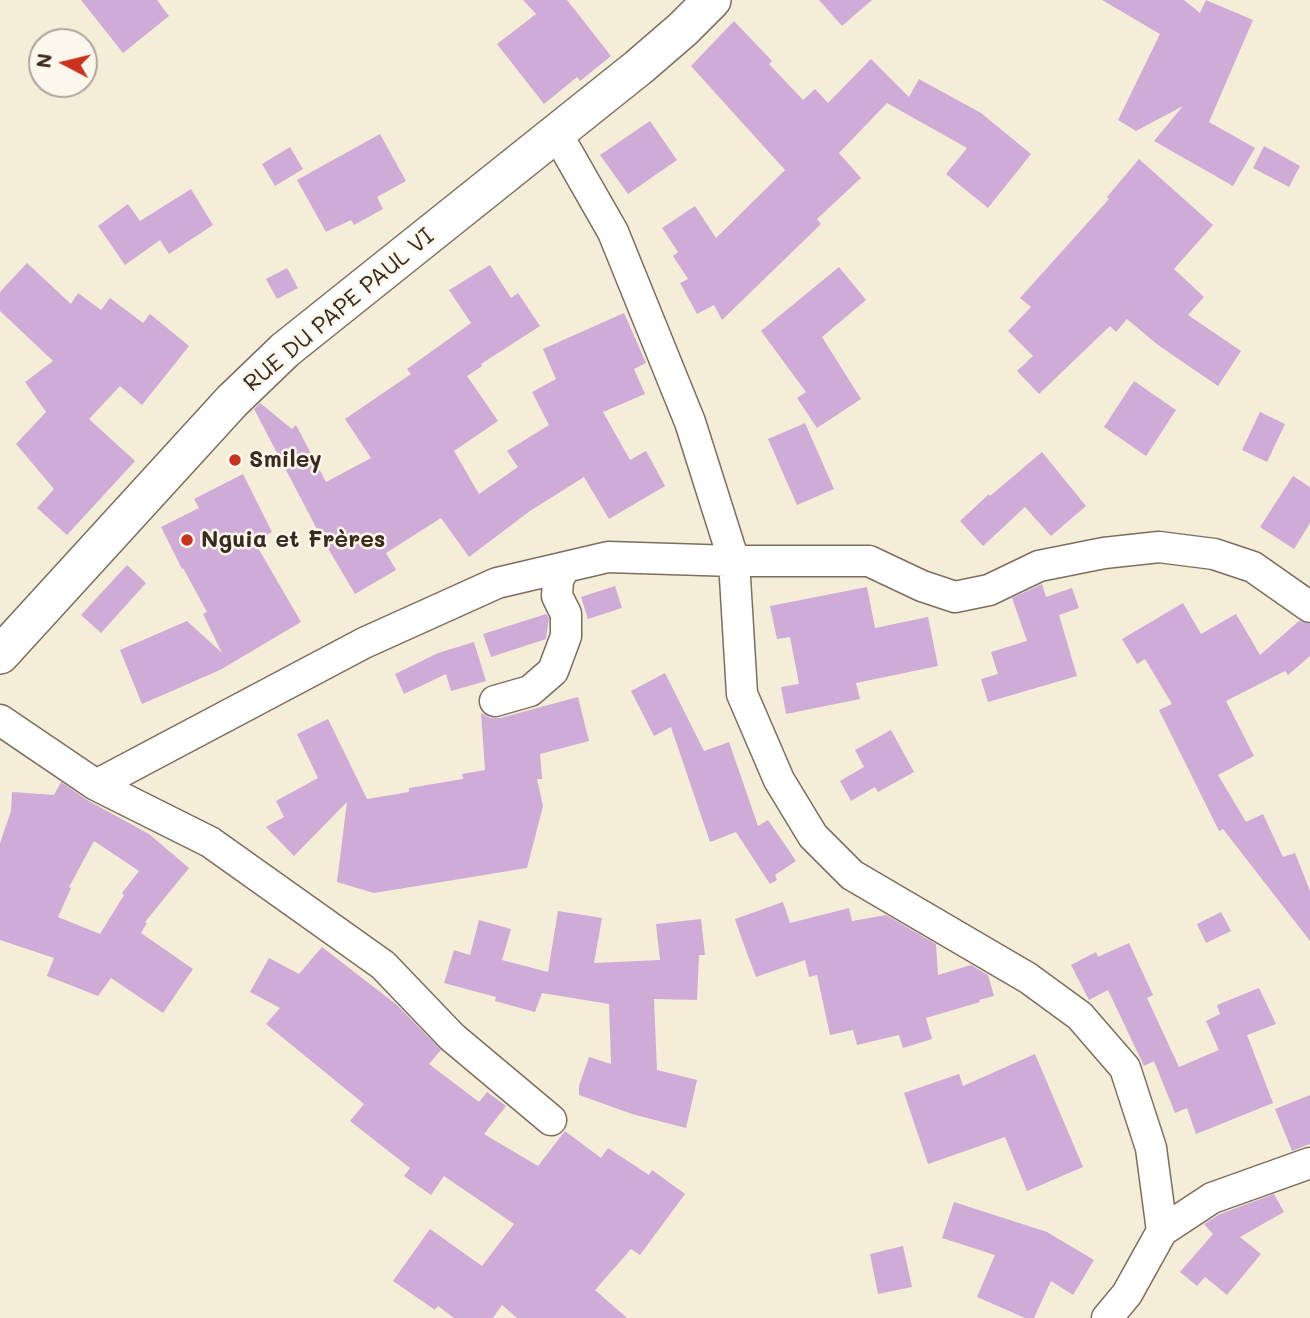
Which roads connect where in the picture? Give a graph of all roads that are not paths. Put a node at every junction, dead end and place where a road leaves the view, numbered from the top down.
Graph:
1 (712, 0) edge
2 (557, 134) junction
3 (734, 561) junction
4 (565, 567) junction
5 (1310, 607) edge
6 (0, 655) edge
7 (495, 701) dead end
8 (0, 720) edge
9 (96, 785) junction
10 (551, 1120) dead end
11 (1310, 1163) edge
12 (1161, 1231) junction
13 (1107, 1318) edge

1 - 2 street, RUE DU PAPE PAUL VI
2 - 3 street
2 - 6 street, RUE DU PAPE PAUL VI
3 - 4 street
3 - 5 street
3 - 12 street
4 - 7 street
4 - 9 street
8 - 9 street
9 - 10 street
11 - 12 street
12 - 13 street

